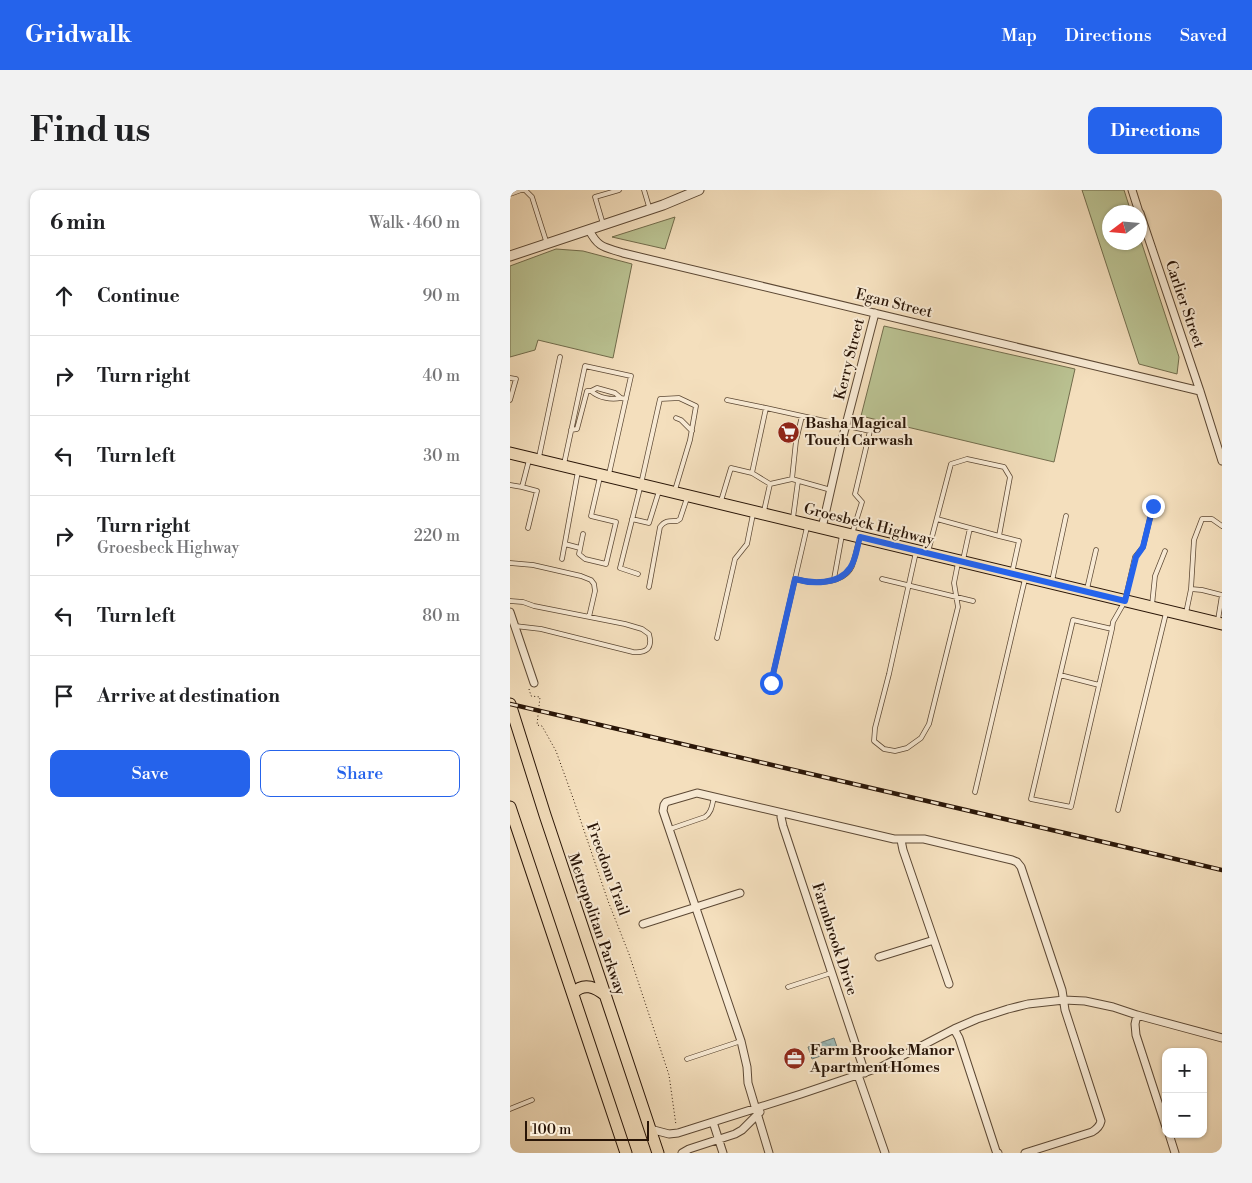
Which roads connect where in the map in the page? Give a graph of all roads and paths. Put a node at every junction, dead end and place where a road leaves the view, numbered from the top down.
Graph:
1 (521, 190) edge
2 (619, 190) edge
3 (644, 190) edge
4 (699, 190) edge
5 (1132, 190) edge
6 (510, 194) edge
7 (1137, 205) edge
8 (650, 210) junction
9 (604, 225) junction
10 (589, 230) junction
11 (1147, 236) edge
12 (547, 244) junction
13 (511, 253) edge
14 (875, 313) junction
15 (560, 357) dead end
16 (510, 378) edge
17 (1200, 391) junction
18 (624, 399) junction
19 (510, 400) edge
20 (727, 400) dead end
21 (766, 408) junction
22 (802, 416) junction
23 (676, 418) dead end
24 (846, 425) junction
25 (571, 430) junction
26 (692, 431) junction
27 (510, 453) edge
28 (534, 458) junction
29 (1222, 460) edge
30 (564, 466) junction
31 (578, 469) junction
32 (752, 473) junction
33 (605, 476) junction
34 (792, 479) junction
35 (798, 481) junction
36 (641, 484) junction
37 (770, 484) junction
38 (510, 485) edge
39 (522, 487) junction
40 (659, 489) junction
41 (831, 490) junction
42 (674, 492) junction
43 (688, 496) junction
44 (720, 504) junction
45 (1153, 506) dead end
46 (758, 513) junction
47 (1066, 516) dead end
48 (632, 518) junction
49 (936, 519) junction
50 (792, 521) junction
51 (808, 525) junction
52 (1222, 526) edge
53 (528, 528) dead end
54 (822, 528) junction
55 (970, 528) junction
56 (583, 534) dead end
57 (851, 535) junction
58 (999, 536) junction
59 (565, 544) junction
60 (580, 548) junction
61 (1096, 550) dead end
62 (1165, 551) dead end
63 (922, 552) junction
64 (562, 559) dead end
65 (961, 562) junction
66 (510, 563) edge
67 (638, 574) dead end
68 (1012, 574) junction
69 (1026, 577) junction
70 (795, 579) junction
71 (834, 579) junction
72 (882, 580) dead end
73 (1052, 583) junction
74 (908, 586) junction
75 (649, 587) dead end
76 (1191, 589) junction
77 (1086, 592) junction
78 (1222, 595) edge
79 (957, 597) junction
80 (510, 601) edge
81 (973, 601) dead end
82 (1125, 601) junction
83 (1152, 607) junction
84 (1166, 611) junction
85 (510, 612) edge
86 (1186, 615) junction
87 (590, 617) junction
88 (1220, 624) edge
89 (515, 626) junction
90 (1112, 629) junction
91 (718, 638) dead end
92 (1060, 675) junction
93 (771, 683) dead end
94 (531, 685) joint
95 (1099, 685) junction
96 (510, 704) edge
97 (975, 792) dead end
98 (714, 796) junction
99 (510, 807) edge
100 (1118, 810) dead end
101 (782, 813) junction
102 (670, 829) junction
103 (901, 840) junction
104 (740, 893) dead end
105 (696, 907) junction
106 (643, 924) dead end
107 (934, 940) junction
108 (879, 958) dead end
109 (832, 973) junction
110 (948, 984) dead end
111 (788, 987) dead end
112 (573, 993) junction
113 (606, 995) junction
114 (1064, 1000) junction
115 (1137, 1015) junction
116 (954, 1029) junction
117 (1222, 1038) edge
118 (742, 1041) junction
119 (687, 1059) dead end
120 (861, 1074) junction
121 (532, 1100) dead end
122 (510, 1109) edge
123 (756, 1112) junction
124 (1162, 1115) edge
125 (713, 1122) junction
126 (676, 1124) dead end
127 (650, 1130) junction
128 (1170, 1138) edge
129 (718, 1139) junction
130 (626, 1153) edge
131 (658, 1153) edge
132 (682, 1153) edge
133 (723, 1153) edge
134 (769, 1153) edge
135 (885, 1153) edge
136 (998, 1153) edge
137 (1025, 1153) edge
138 (1176, 1153) edge

1 - 6 lane
1 - 12 lane
2 - 9 lane
3 - 8 lane
4 - 8 street
5 - 7 street, Carlier Street
8 - 9 street
9 - 10 street
10 - 12 street
10 - 14 street, Egan Street
11 - 17 street, Carlier Street
12 - 13 street
14 - 17 street, Egan Street
14 - 24 street, Kerry Street
15 - 28 lane
16 - 19 lane
17 - 29 street, Carlier Street
18 - 25 lane
18 - 25 lane
18 - 33 lane
20 - 21 lane
21 - 22 lane
21 - 32 lane
22 - 24 lane
22 - 34 lane
23 - 26 lane
24 - 41 street, Kerry Street
24 - 57 lane
25 - 30 lane
26 - 36 lane
26 - 42 lane
27 - 28 main road, Groesbeck Highway
28 - 30 main road, Groesbeck Highway
28 - 39 lane
30 - 31 main road, Groesbeck Highway
31 - 33 main road, Groesbeck Highway
31 - 59 lane
32 - 37 lane
32 - 44 lane
33 - 36 main road, Groesbeck Highway
33 - 60 lane
34 - 35 lane
34 - 37 lane
35 - 41 lane
35 - 50 lane
36 - 40 main road, Groesbeck Highway
36 - 48 lane
37 - 46 lane
38 - 39 lane
39 - 53 lane
40 - 42 main road, Groesbeck Highway
40 - 48 lane
41 - 54 street, Kerry Street
42 - 43 main road, Groesbeck Highway
43 - 44 main road, Groesbeck Highway
43 - 75 lane
44 - 46 main road, Groesbeck Highway
45 - 82 lane
46 - 50 main road, Groesbeck Highway
46 - 91 lane
47 - 73 lane
48 - 67 lane
49 - 55 lane
49 - 58 lane
49 - 63 lane
50 - 51 main road, Groesbeck Highway
51 - 54 main road, Groesbeck Highway
51 - 70 lane
52 - 76 lane
54 - 57 main road, Groesbeck Highway
55 - 58 lane
55 - 65 lane
56 - 60 lane
57 - 63 main road, Groesbeck Highway
57 - 71 lane
57 - 71 lane
58 - 68 lane
59 - 60 lane
59 - 64 lane
61 - 77 lane
62 - 83 lane
63 - 65 main road, Groesbeck Highway
63 - 74 lane
65 - 68 main road, Groesbeck Highway
65 - 79 lane
66 - 87 lane
68 - 69 main road, Groesbeck Highway
69 - 73 main road, Groesbeck Highway
69 - 97 lane
70 - 71 lane
70 - 93 lane
72 - 74 lane
73 - 77 main road, Groesbeck Highway
74 - 79 lane
74 - 79 lane
76 - 78 lane
76 - 86 lane
77 - 82 main road, Groesbeck Highway
78 - 88 lane
79 - 81 lane
80 - 87 lane
82 - 83 main road, Groesbeck Highway
82 - 90 lane
83 - 84 main road, Groesbeck Highway
84 - 86 main road, Groesbeck Highway
84 - 100 lane
85 - 89 street
86 - 88 main road, Groesbeck Highway
87 - 89 lane
89 - 94 street
90 - 92 lane
90 - 95 lane
92 - 95 lane
92 - 95 lane
94 - 126 path, Freedom Trail
96 - 113 main road, Metropolitan Parkway
98 - 101 street
98 - 102 lane
98 - 102 street
99 - 112 main road
101 - 103 street
101 - 109 street, Farmbrook Drive
102 - 105 street
103 - 107 street
103 - 114 street
104 - 105 street
105 - 106 street
105 - 118 street
107 - 108 street
107 - 110 street
109 - 111 lane
109 - 120 street, Farmbrook Drive
112 - 113 main road
112 - 130 main road
113 - 127 main road, Metropolitan Parkway
114 - 115 street
114 - 116 street
114 - 137 street
115 - 117 street
115 - 124 street
116 - 120 street
116 - 136 street
118 - 119 lane
118 - 123 street
120 - 123 street
120 - 135 street, Farmbrook Drive
121 - 122 lane
123 - 125 street
123 - 129 street
123 - 134 street
125 - 127 street
125 - 129 street
127 - 131 main road, Metropolitan Parkway
128 - 138 street
129 - 132 street
129 - 133 street

